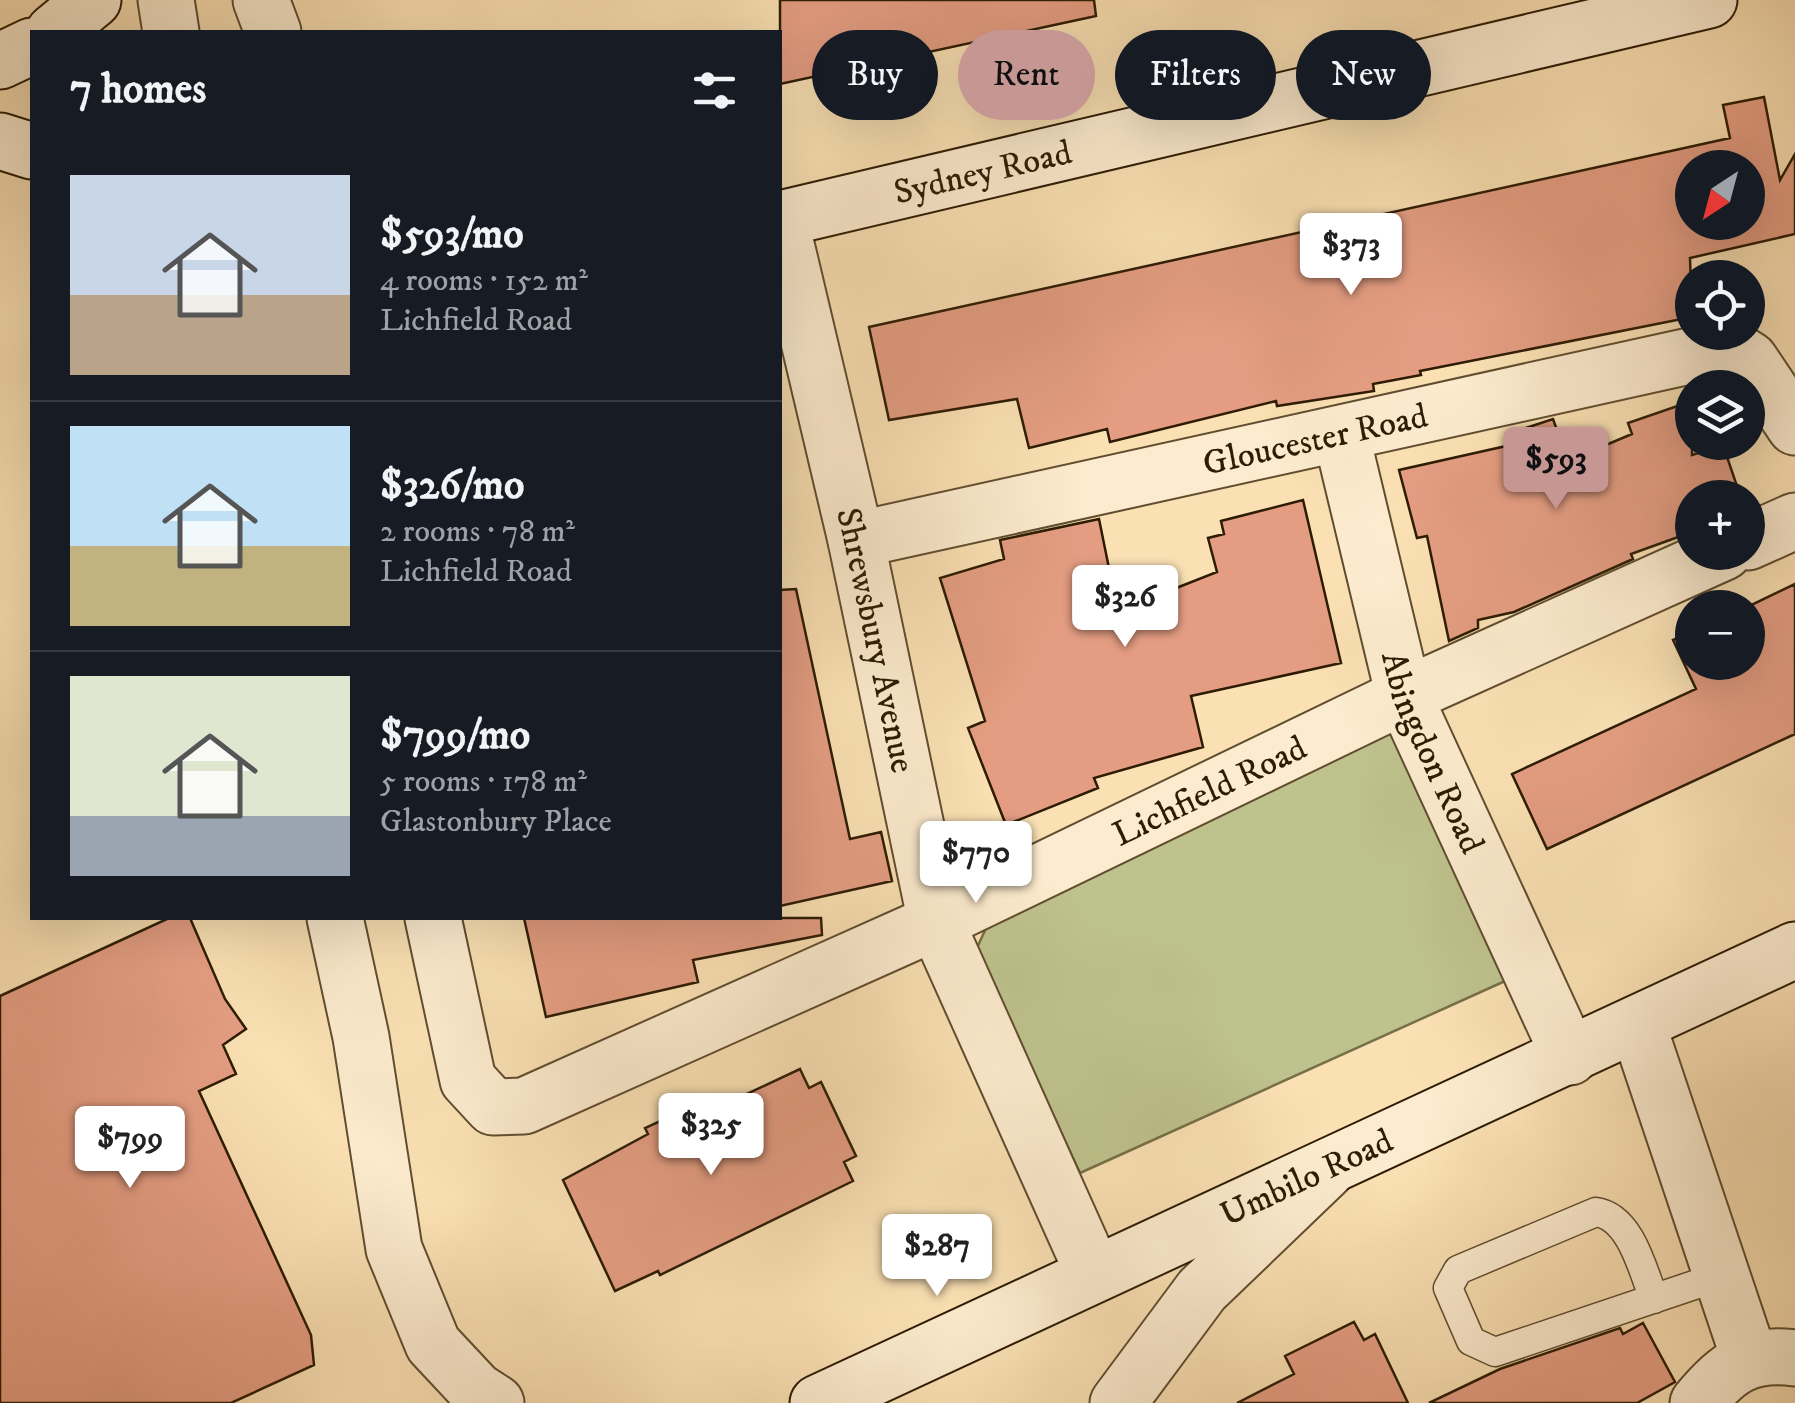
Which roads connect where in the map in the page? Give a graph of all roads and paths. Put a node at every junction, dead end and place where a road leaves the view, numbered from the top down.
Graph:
1 (93, 0) edge
2 (166, 0) edge
3 (261, 0) edge
4 (1710, 0) edge
5 (56, 30) edge
6 (171, 30) edge
7 (272, 30) edge
8 (30, 47) edge
9 (0, 62) edge
10 (0, 141) edge
11 (30, 150) edge
12 (782, 219) edge
13 (782, 227) edge
14 (1795, 427) edge
15 (1341, 434) junction
16 (1795, 520) edge
17 (1765, 534) edge
18 (856, 540) junction
19 (1684, 570) edge
20 (1404, 696) junction
21 (336, 920) edge
22 (433, 920) edge
23 (936, 922) junction
24 (1795, 950) edge
25 (1638, 1026) junction
26 (1570, 1057) junction
27 (1329, 1168) junction
28 (1093, 1272) junction
29 (1724, 1275) junction
30 (1654, 1299) junction
31 (1772, 1358) edge
32 (496, 1403) edge
33 (818, 1403) edge
34 (1118, 1403) edge
35 (1698, 1403) edge

1 - 5 street
2 - 6 street
3 - 7 street
4 - 12 street, Sydney Road
8 - 9 street
10 - 11 street
13 - 18 street, Shrewsbury Avenue
14 - 15 street, Gloucester Road
15 - 18 street, Gloucester Road
15 - 20 street, Abingdon Road
16 - 17 street
18 - 23 street, Shrewsbury Avenue
19 - 20 street, Lichfield Road
20 - 23 street, Lichfield Road
20 - 26 street, Abingdon Road
21 - 32 street
22 - 23 street, Lichfield Road
23 - 28 street, Shrewsbury Avenue
24 - 25 street, Umbilo Road
25 - 26 street, Umbilo Road
25 - 29 street
26 - 27 street, Umbilo Road
27 - 28 street, Umbilo Road
27 - 34 street
28 - 33 street, Umbilo Road
29 - 30 lane
29 - 31 street
30 - 30 lane
31 - 35 street

